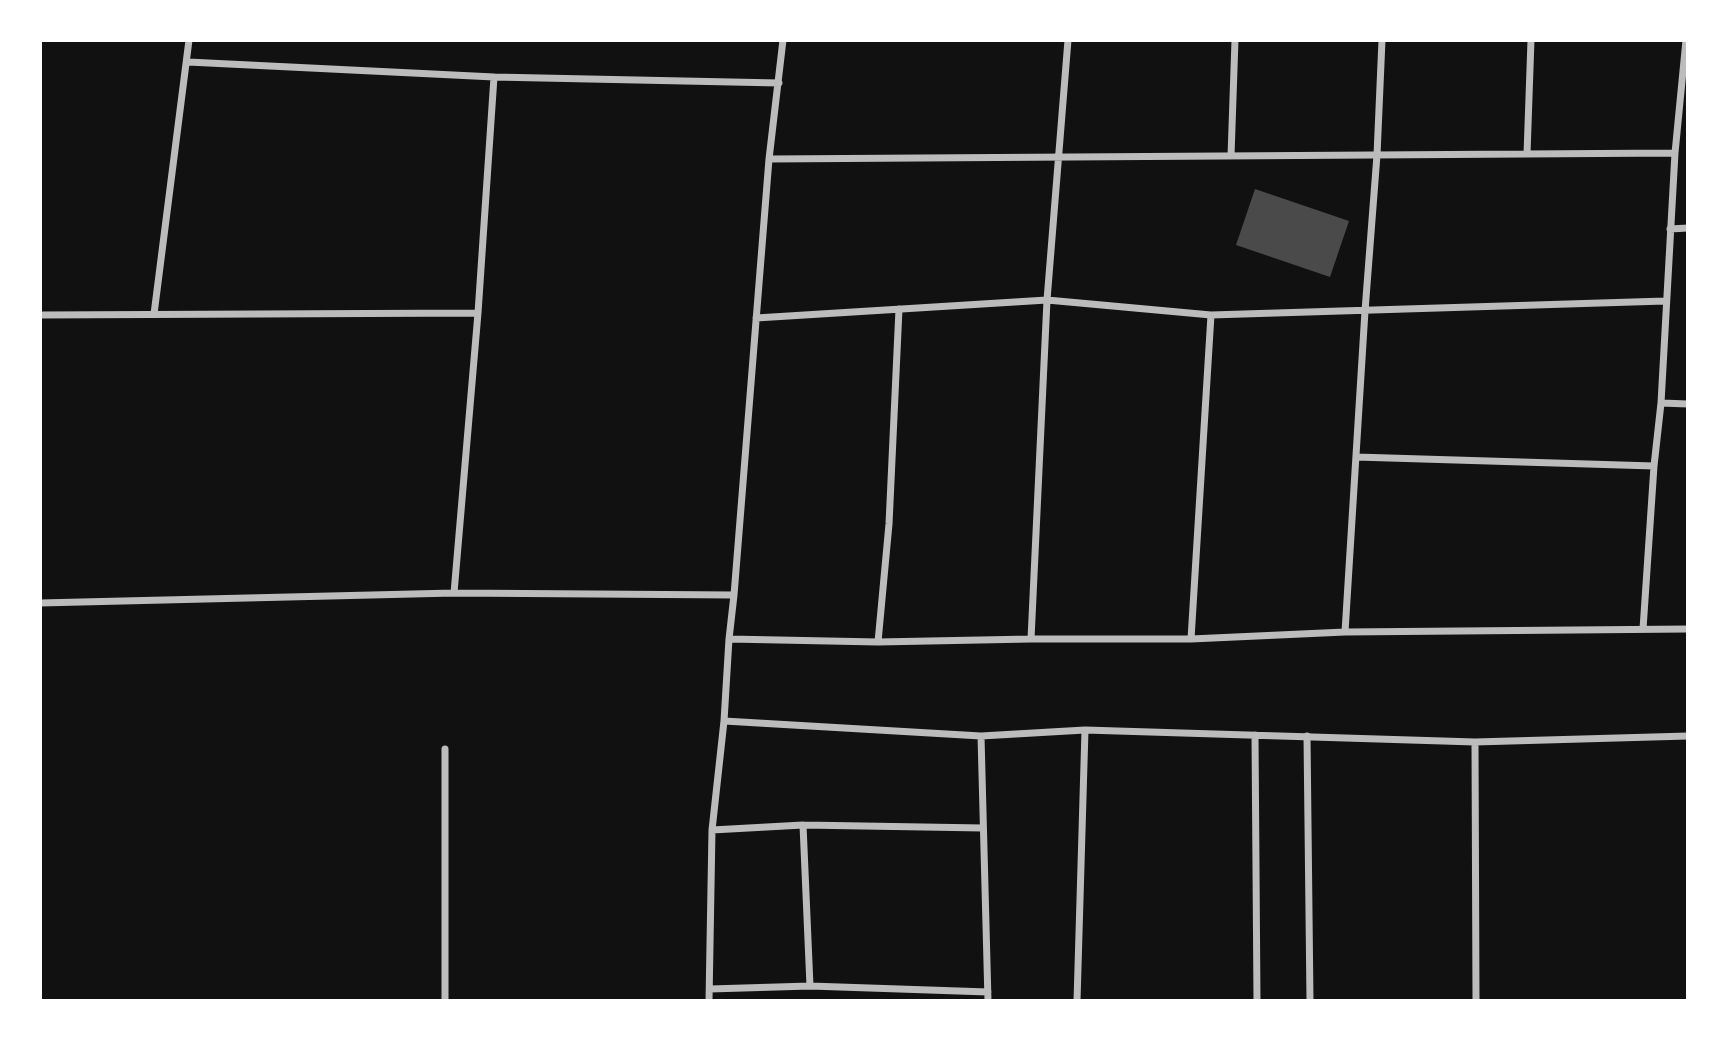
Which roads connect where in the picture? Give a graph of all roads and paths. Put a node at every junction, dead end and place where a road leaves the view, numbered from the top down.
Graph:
1 (189, 40) edge
2 (783, 40) edge
3 (1068, 40) edge
4 (1235, 40) edge
5 (1382, 40) edge
6 (1531, 40) edge
7 (1686, 40) edge
8 (188, 62) junction
9 (494, 77) junction
10 (779, 83) junction
11 (1675, 153) junction
12 (1527, 154) junction
13 (1231, 156) junction
14 (1377, 156) junction
15 (1059, 158) junction
16 (769, 159) junction
17 (1688, 228) edge
18 (1670, 229) junction
19 (1046, 300) junction
20 (1665, 301) junction
21 (899, 309) junction
22 (1364, 311) junction
23 (478, 313) junction
24 (154, 314) junction
25 (40, 315) edge
26 (1211, 315) junction
27 (756, 318) junction
28 (1661, 403) junction
29 (1688, 404) edge
30 (1356, 457) junction
31 (1654, 466) junction
32 (454, 593) junction
33 (734, 595) junction
34 (40, 603) edge
35 (1643, 629) junction
36 (1688, 629) edge
37 (1345, 632) junction
38 (729, 639) junction
39 (1031, 639) junction
40 (1191, 639) junction
41 (878, 642) junction
42 (724, 721) junction
43 (1085, 730) junction
44 (1255, 735) junction
45 (981, 736) junction
46 (1307, 736) junction
47 (1688, 736) edge
48 (1475, 742) junction
49 (445, 749) dead end
50 (803, 825) junction
51 (983, 828) junction
52 (712, 830) junction
53 (810, 986) junction
54 (709, 989) junction
55 (988, 992) junction
56 (445, 1001) edge
57 (709, 1001) edge
58 (988, 1001) edge
59 (1077, 1001) edge
60 (1257, 1001) edge
61 (1310, 1001) edge
62 (1476, 1001) edge

1 - 8 street
2 - 10 street
3 - 15 street
4 - 13 street
5 - 14 street
6 - 12 street
7 - 11 street
8 - 9 street
8 - 24 street
9 - 10 street
9 - 23 street
10 - 16 street
11 - 12 street
11 - 18 street
12 - 14 street
13 - 14 street
13 - 15 street
14 - 22 street
15 - 16 street
15 - 19 street
16 - 27 street
17 - 18 street
18 - 20 street
19 - 21 street
19 - 26 street
19 - 39 street
20 - 22 street
20 - 28 street
21 - 27 street
21 - 41 street
22 - 26 street
22 - 30 street
23 - 24 street
23 - 32 street
24 - 25 street
26 - 40 street
27 - 33 street
28 - 29 street
28 - 31 street
30 - 31 street
30 - 37 street
31 - 35 street
32 - 33 street
32 - 34 street
33 - 38 street
35 - 36 street
35 - 37 street
37 - 40 street
38 - 41 street
38 - 42 street
39 - 40 street
39 - 41 street
42 - 45 street
42 - 52 street
43 - 44 street
43 - 45 street
43 - 59 street
44 - 46 street
44 - 60 street
45 - 51 street
46 - 48 street
46 - 61 street
47 - 48 street
48 - 62 street
49 - 56 street
50 - 51 street
50 - 52 street
50 - 53 street
51 - 55 street
52 - 54 street
53 - 54 street
53 - 55 street
54 - 57 street
55 - 58 street

